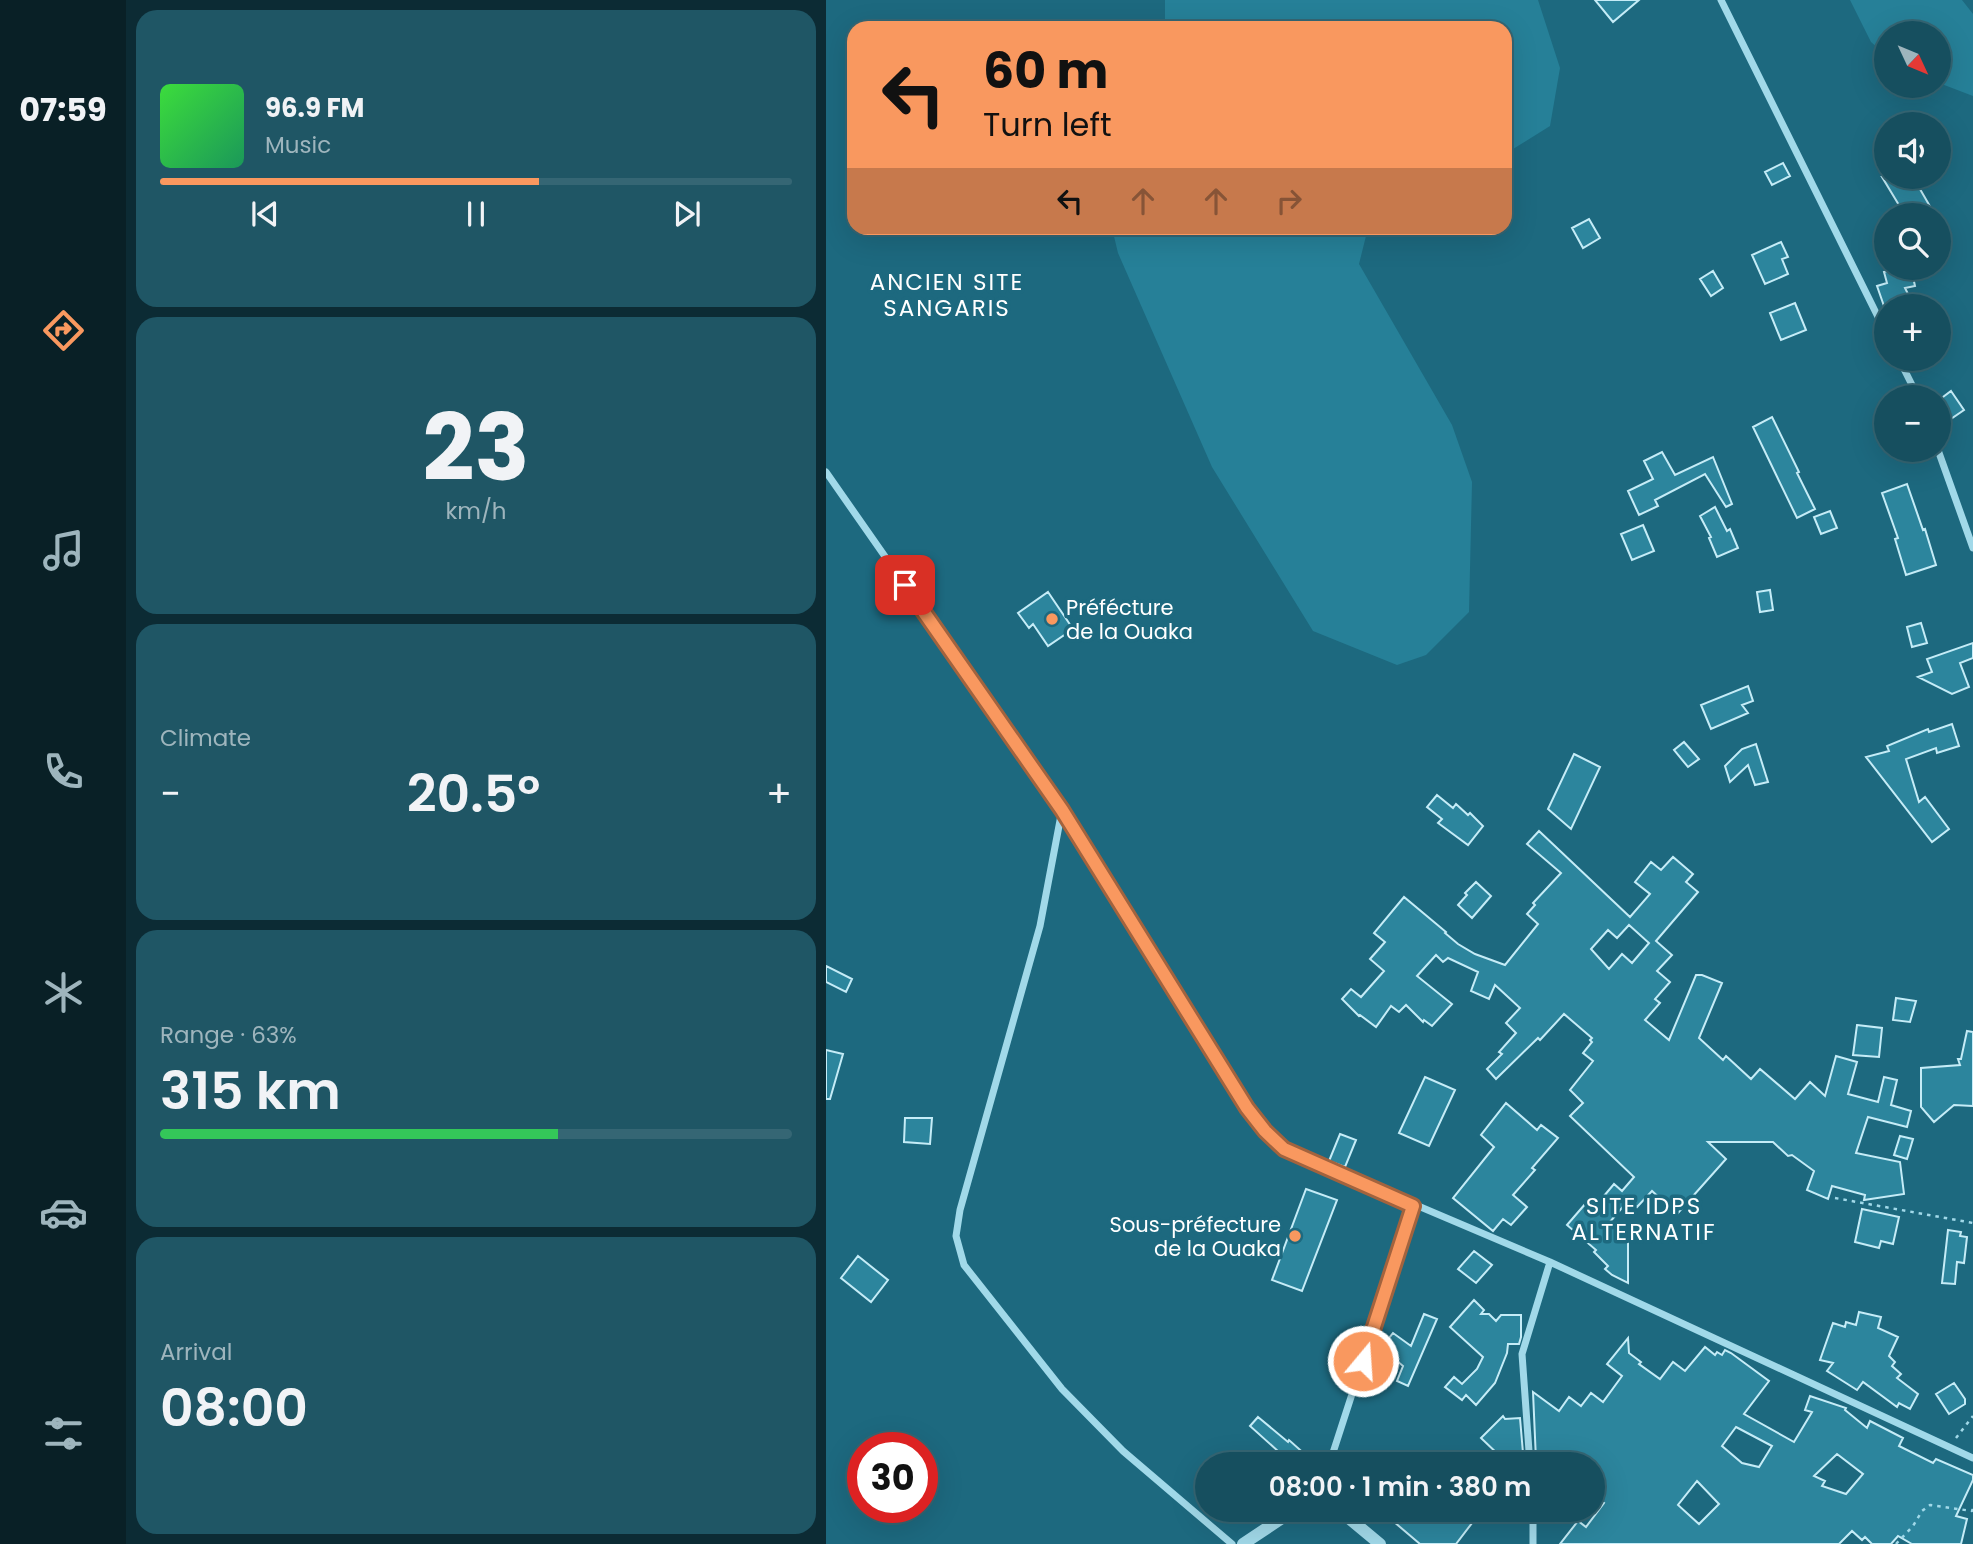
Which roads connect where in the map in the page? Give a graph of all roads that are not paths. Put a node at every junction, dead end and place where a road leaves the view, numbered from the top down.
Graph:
1 (1721, 0) edge
2 (1874, 309) edge
3 (1942, 462) edge
4 (826, 472) edge
5 (1973, 548) edge
6 (1062, 810) junction
7 (1413, 1206) junction
8 (1549, 1262) junction
9 (1333, 1452) edge
10 (1529, 1452) edge
11 (1973, 1458) edge
12 (1276, 1522) edge
13 (1353, 1522) edge
14 (1533, 1522) edge
15 (1232, 1544) edge
16 (1243, 1544) edge
17 (1380, 1544) edge
18 (1533, 1544) edge

1 - 2 street
3 - 5 street
4 - 6 street
6 - 7 street
6 - 15 street
7 - 8 street
7 - 9 street
8 - 10 street
8 - 11 street
12 - 16 street
13 - 17 street
14 - 18 street

